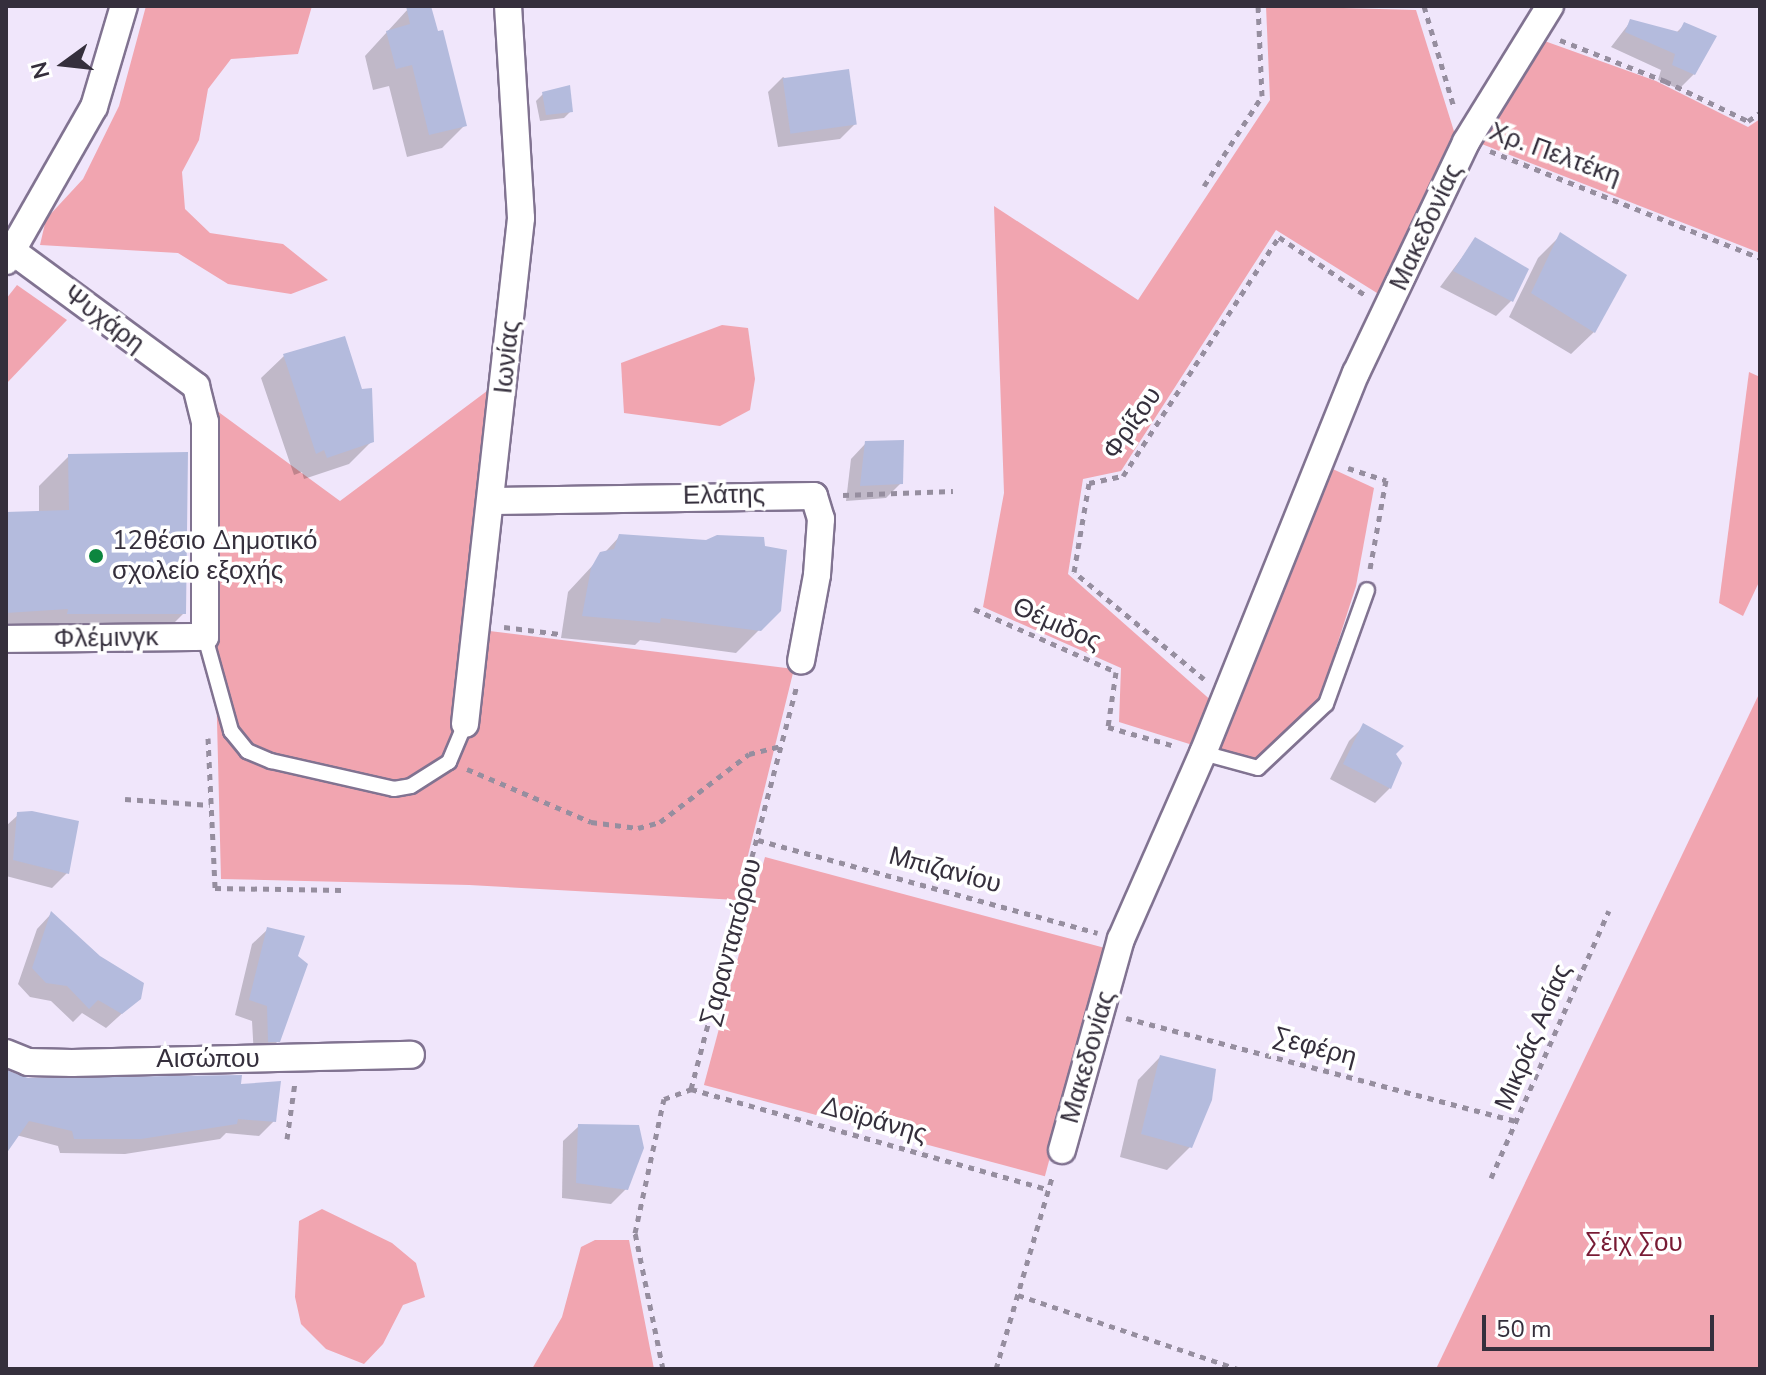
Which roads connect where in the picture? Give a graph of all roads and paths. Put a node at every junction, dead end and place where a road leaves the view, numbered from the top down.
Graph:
1 (124, 6) edge
2 (508, 6) edge
3 (1258, 6) edge
4 (1424, 6) edge
5 (1550, 6) edge
6 (1536, 31) junction
7 (1760, 113) edge
8 (1466, 142) junction
9 (1204, 186) dead end
10 (9, 256) edge
11 (1760, 258) edge
12 (1387, 310) junction
13 (1320, 459) junction
14 (953, 491) dead end
15 (814, 496) junction
16 (494, 501) junction
17 (1367, 590) joint
18 (974, 609) dead end
19 (476, 623) junction
20 (560, 634) dead end
21 (205, 637) junction
22 (6, 639) edge
23 (801, 661) joint
24 (1223, 695) junction
25 (465, 724) joint
26 (782, 746) junction
27 (1203, 753) junction
28 (449, 762) junction
29 (125, 799) dead end
30 (758, 840) junction
31 (342, 890) dead end
32 (1609, 911) dead end
33 (1121, 939) junction
34 (1101, 1011) junction
35 (6, 1053) edge
36 (411, 1055) dead end
37 (299, 1058) junction
38 (691, 1089) junction
39 (1519, 1122) junction
40 (287, 1139) dead end
41 (1062, 1150) joint
42 (1491, 1178) dead end
43 (1047, 1189) junction
44 (1018, 1295) junction
45 (663, 1369) edge
46 (996, 1369) edge
47 (1238, 1369) edge

1 - 10 street
2 - 16 street, Ιωνίας
3 - 9 path
4 - 8 path, Χρ. Πελτέκη
5 - 6 street, Μακεδονίας
6 - 7 path
6 - 8 street, Μακεδονίας
8 - 11 path, Χρ. Πελτέκη
8 - 12 street, Μακεδονίας
10 - 21 street, Ψυχάρη
12 - 13 street, Μακεδονίας
12 - 24 path, Φρίξου
13 - 17 path
13 - 24 street, Μακεδονίας
14 - 15 path
15 - 16 street, Ελάτης
15 - 23 street
16 - 19 street, Ιωνίας
17 - 27 lane
18 - 27 path, Θέμιδος
19 - 20 path
19 - 25 street, Ιωνίας
21 - 22 street, Φλέμινγκ
21 - 28 lane
23 - 26 path, Σαρανταπόρου
24 - 27 street, Μακεδονίας
25 - 28 lane
26 - 28 path
26 - 30 path, Σαρανταπόρου
27 - 33 street, Μακεδονίας
29 - 31 path
30 - 33 path, Μπιζανίου
30 - 38 path, Σαρανταπόρου
32 - 39 path, Μικράς Ασίας
33 - 34 street, Μακεδονίας
34 - 39 path, Σεφέρη
34 - 41 street, Μακεδονίας
35 - 37 street, Αισώπου
36 - 37 street, Αισώπου
37 - 40 path
38 - 43 path, Δοϊράνης
38 - 45 path
39 - 42 path, Μικράς Ασίας
41 - 43 path, Μακεδονίας
43 - 44 path, Μακεδονίας
44 - 46 path, Μακεδονίας
44 - 47 path

